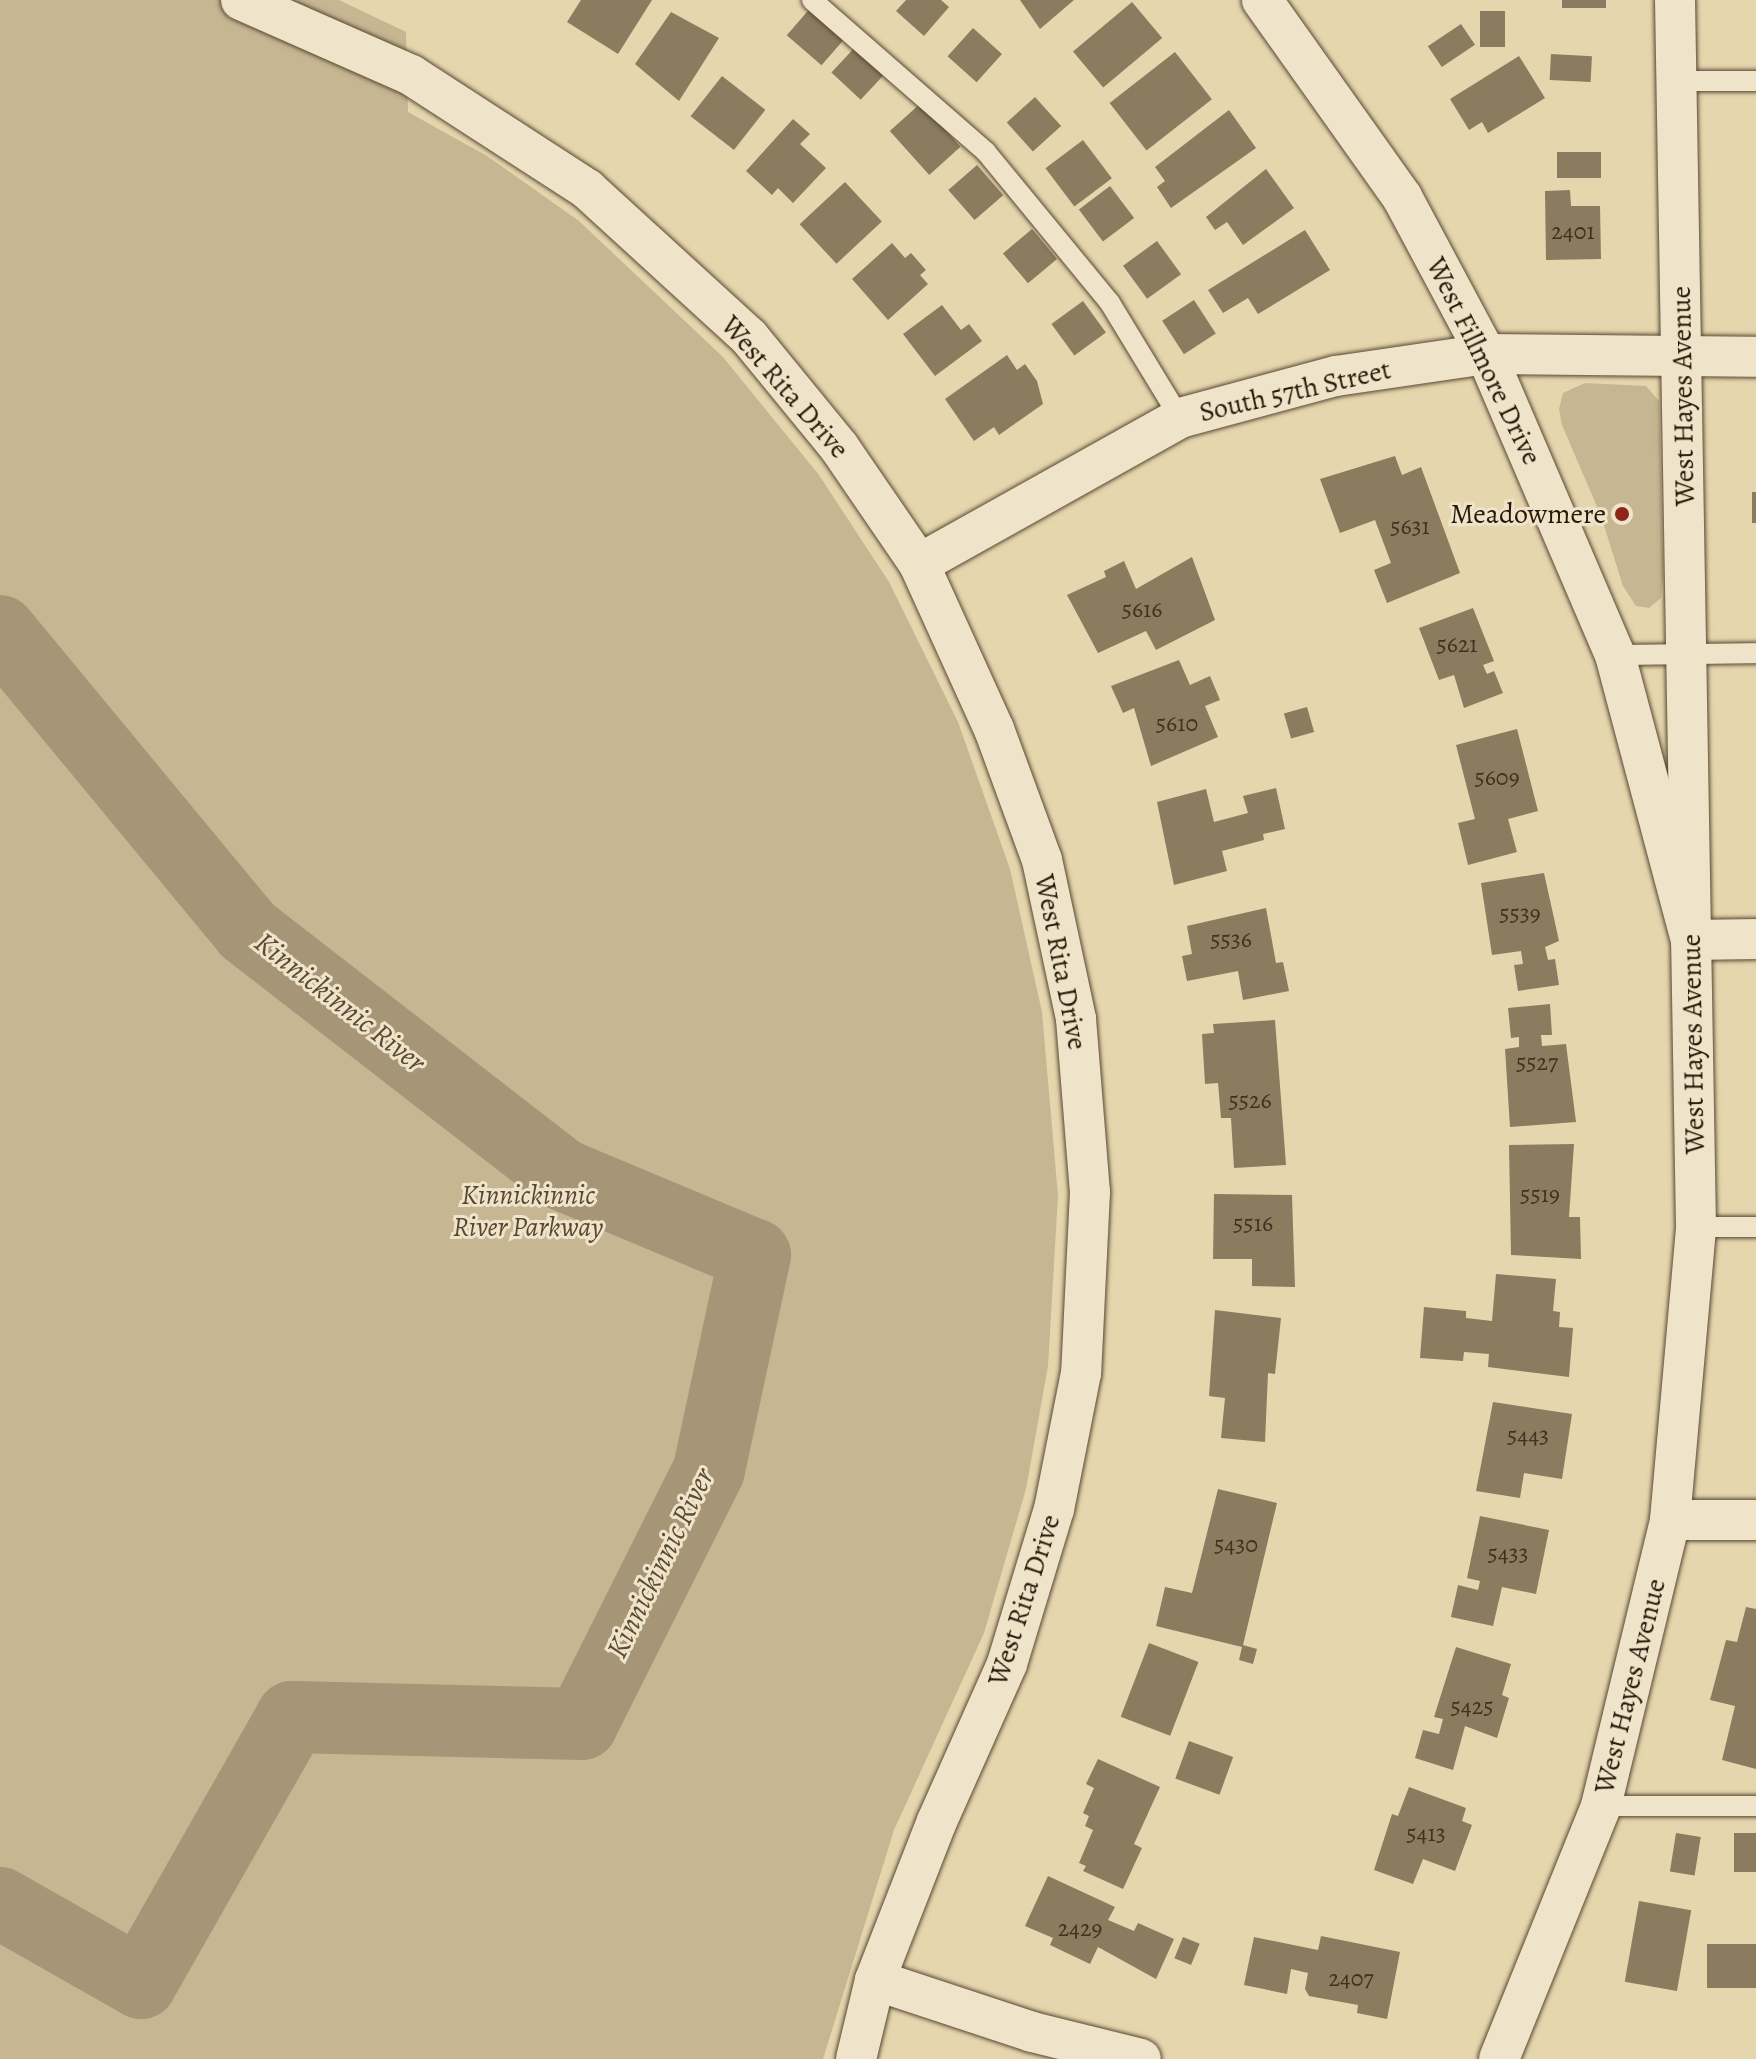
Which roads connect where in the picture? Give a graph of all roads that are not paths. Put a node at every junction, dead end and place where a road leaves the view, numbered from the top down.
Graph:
1 (241, 0) edge
2 (812, 0) edge
3 (1262, 0) edge
4 (1675, 0) edge
5 (1676, 81) junction
6 (1756, 81) edge
7 (1486, 354) junction
8 (1682, 356) junction
9 (1756, 357) edge
10 (1180, 418) junction
11 (919, 564) junction
12 (1687, 653) junction
13 (1756, 653) edge
14 (1615, 655) junction
15 (1756, 939) edge
16 (1691, 940) junction
17 (1696, 1227) junction
18 (1756, 1227) edge
19 (1670, 1520) junction
20 (1756, 1520) edge
21 (1601, 1806) junction
22 (1756, 1806) edge
23 (875, 1980) junction
24 (856, 2059) edge
25 (1141, 2059) edge
26 (1499, 2059) edge

1 - 11 street, West Rita Drive
2 - 10 lane
3 - 7 street, West Fillmore Drive
4 - 5 street, West Hayes Avenue
5 - 6 lane
5 - 8 street, West Hayes Avenue
7 - 8 street, South 57th Street
7 - 10 street, South 57th Street
7 - 14 street, West Fillmore Drive
8 - 9 street, South 57th Street
8 - 12 street, West Hayes Avenue
10 - 11 street, South 57th Street
11 - 23 street, West Rita Drive
12 - 13 lane
12 - 14 lane
12 - 16 street, West Hayes Avenue
14 - 16 street, West Fillmore Drive
15 - 16 street
16 - 17 street, West Hayes Avenue
17 - 18 lane
17 - 19 street, West Hayes Avenue
19 - 20 street
19 - 21 street, West Hayes Avenue
21 - 22 lane
21 - 26 street, West Hayes Avenue
23 - 24 street, West Rita Drive
23 - 25 street

